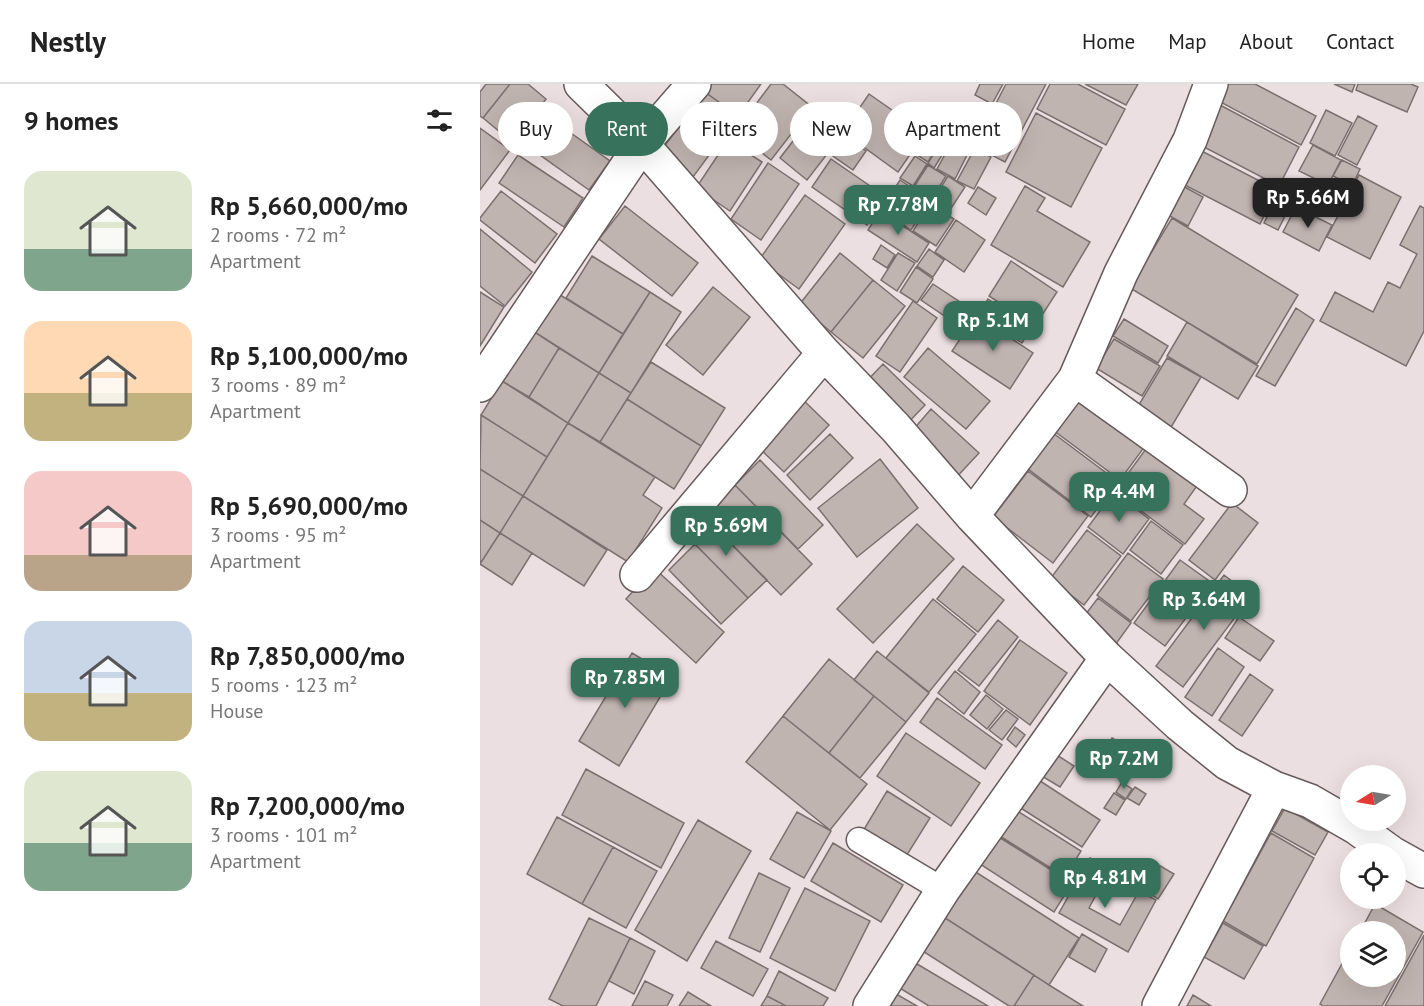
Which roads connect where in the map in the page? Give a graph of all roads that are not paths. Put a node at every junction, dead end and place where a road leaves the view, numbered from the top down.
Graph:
1 (581, 84) edge
2 (694, 84) edge
3 (1211, 84) edge
4 (599, 102) edge
5 (668, 114) edge
6 (634, 156) edge
7 (652, 156) edge
8 (824, 353) junction
9 (1075, 379) junction
10 (480, 385) edge
11 (1230, 490) dead end
12 (972, 516) junction
13 (637, 574) dead end
14 (1107, 658) junction
15 (1274, 788) junction
16 (859, 840) dead end
17 (1378, 843) edge
18 (1406, 861) edge
19 (1424, 871) edge
20 (943, 890) junction
21 (870, 1006) edge
22 (1159, 1006) edge

1 - 4 street
2 - 5 street
3 - 9 street
6 - 10 street
7 - 8 street
8 - 12 street
8 - 13 street
9 - 11 street
9 - 12 street
12 - 14 street
14 - 15 street
14 - 20 street
15 - 17 street
15 - 22 street
16 - 20 lane
18 - 19 street
20 - 21 street

